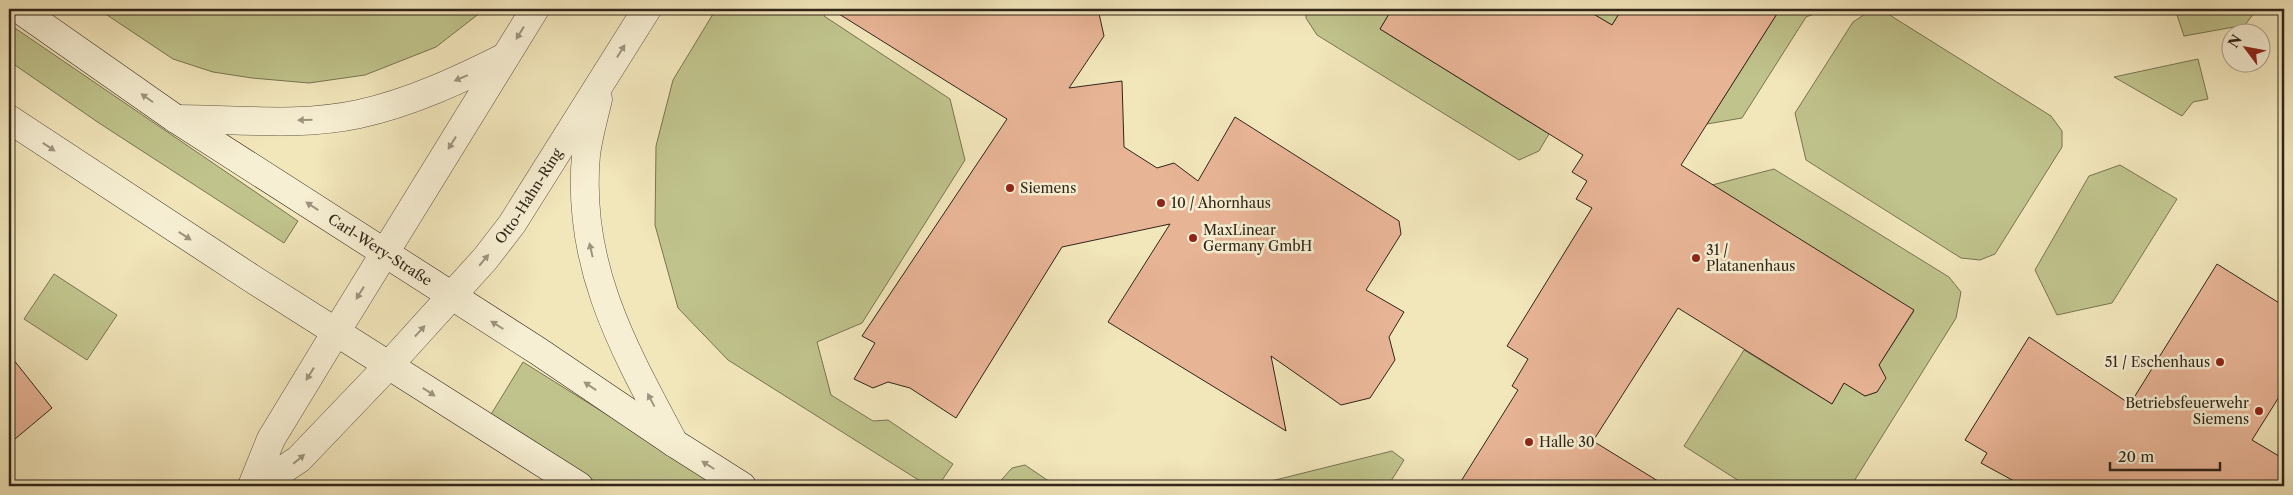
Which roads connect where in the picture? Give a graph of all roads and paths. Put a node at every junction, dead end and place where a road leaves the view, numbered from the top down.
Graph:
1 (19, 9) edge
2 (536, 9) edge
3 (647, 9) edge
4 (505, 57) junction
5 (602, 80) junction
6 (9, 119) edge
7 (176, 119) junction
8 (384, 253) junction
9 (452, 297) junction
10 (336, 332) junction
11 (388, 366) junction
12 (674, 443) junction
13 (252, 486) edge
14 (259, 486) edge
15 (579, 486) edge
16 (742, 486) edge

7 -> 1 street, Carl-Wery-Straße
2 -> 4 street
5 -> 3 street, Otto-Hahn-Ring
4 -> 7 street
4 -> 8 street
9 -> 5 street, Otto-Hahn-Ring
12 -> 5 street
6 -> 10 street
8 -> 7 street, Carl-Wery-Straße
8 - 9 street, Carl-Wery-Straße
8 -> 10 street
11 -> 9 street, Otto-Hahn-Ring
12 -> 9 street, Carl-Wery-Straße
10 - 11 street
10 -> 13 street
14 -> 11 street, Otto-Hahn-Ring
11 -> 15 street
16 -> 12 street, Carl-Wery-Straße

